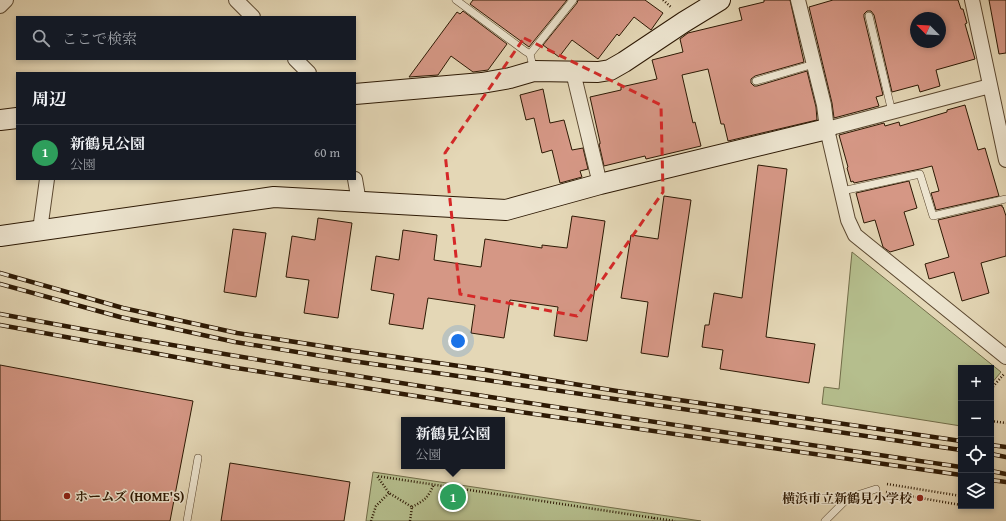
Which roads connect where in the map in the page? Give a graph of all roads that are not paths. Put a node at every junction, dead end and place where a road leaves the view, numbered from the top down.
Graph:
1 (6, 0) edge
2 (236, 0) edge
3 (456, 0) edge
4 (573, 0) edge
5 (720, 0) edge
6 (798, 0) edge
7 (972, 0) edge
8 (0, 6) edge
9 (252, 16) edge
10 (869, 16) dead end
11 (296, 60) edge
12 (532, 62) junction
13 (814, 64) junction
14 (308, 72) edge
15 (573, 72) junction
16 (756, 81) dead end
17 (990, 86) junction
18 (356, 94) edge
19 (892, 112) junction
20 (16, 118) edge
21 (0, 120) edge
22 (827, 129) junction
23 (1006, 160) edge
24 (47, 180) edge
25 (355, 180) edge
26 (600, 184) junction
27 (842, 191) junction
28 (1006, 199) edge
29 (359, 202) junction
30 (40, 230) junction
31 (0, 236) edge
32 (1006, 357) edge
33 (198, 458) dead end
34 (876, 489) road end
35 (187, 521) edge
36 (825, 521) edge

1 - 8 street
2 - 9 street
3 - 12 lane
4 - 12 lane
5 - 15 street
6 - 13 street
7 - 17 street
10 - 19 lane
11 - 14 street
12 - 15 street
12 - 18 street
13 - 16 lane
13 - 22 street
15 - 26 street
17 - 19 street
17 - 23 street
19 - 22 street
20 - 21 street
22 - 26 street
22 - 27 street
24 - 30 street
25 - 29 street
26 - 29 street
27 - 28 lane
27 - 32 street
29 - 30 street
30 - 31 street
33 - 35 lane
34 - 36 lane

